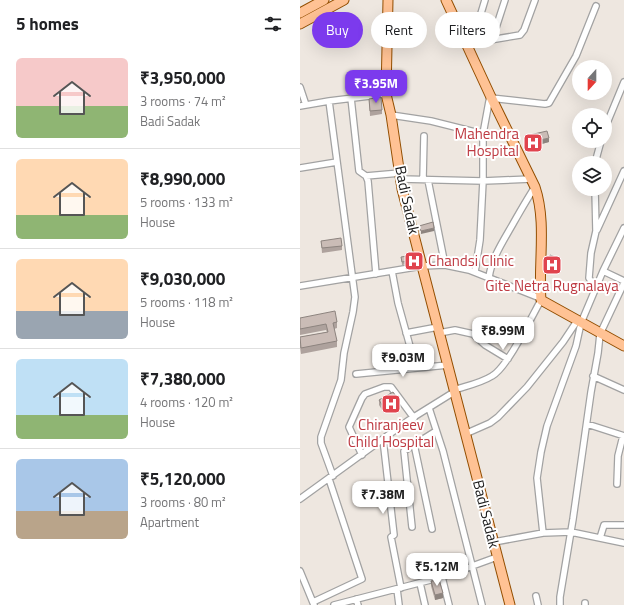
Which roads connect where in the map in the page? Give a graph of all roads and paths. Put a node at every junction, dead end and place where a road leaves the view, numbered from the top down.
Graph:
1 (324, 0) edge
2 (344, 0) edge
3 (388, 0) edge
4 (446, 0) edge
5 (485, 0) edge
6 (505, 0) edge
7 (535, 0) edge
8 (596, 6) dead end
9 (452, 12) edge
10 (481, 12) edge
11 (300, 13) edge
12 (500, 15) edge
13 (300, 24) edge
14 (500, 38) edge
15 (471, 48) edge
16 (624, 82) edge
17 (300, 87) edge
18 (386, 94) junction
19 (491, 97) junction
20 (351, 98) junction
21 (329, 101) junction
22 (303, 106) edge
23 (612, 111) edge
24 (391, 115) junction
25 (482, 134) junction
26 (424, 136) dead end
27 (337, 162) junction
28 (300, 168) edge
29 (624, 171) edge
30 (366, 176) junction
31 (401, 176) junction
32 (426, 180) junction
33 (483, 181) junction
34 (533, 183) junction
35 (595, 196) edge
36 (596, 231) junction
37 (623, 231) edge
38 (444, 265) junction
39 (422, 266) junction
40 (392, 271) junction
41 (603, 271) junction
42 (475, 272) junction
43 (376, 274) junction
44 (489, 277) junction
45 (353, 278) junction
46 (624, 282) edge
47 (300, 286) edge
48 (596, 288) junction
49 (540, 299) junction
50 (579, 322) junction
51 (439, 330) junction
52 (406, 333) junction
53 (600, 334) junction
54 (624, 346) edge
55 (508, 359) junction
56 (448, 365) junction
57 (416, 368) junction
58 (356, 374) dead end
59 (594, 376) junction
60 (624, 390) edge
61 (454, 391) junction
62 (429, 408) junction
63 (414, 418) junction
64 (587, 424) junction
65 (436, 431) junction
66 (465, 434) junction
67 (624, 436) edge
68 (383, 439) junction
69 (414, 444) junction
70 (362, 454) junction
71 (331, 477) junction
72 (617, 484) dead end
73 (408, 494) junction
74 (390, 496) junction
75 (300, 499) edge
76 (624, 525) edge
77 (412, 527) dead end
78 (432, 529) dead end
79 (571, 532) junction
80 (543, 533) junction
81 (600, 538) junction
82 (494, 542) junction
83 (624, 543) edge
84 (497, 557) junction
85 (473, 566) junction
86 (300, 571) edge
87 (442, 577) junction
88 (420, 583) junction
89 (399, 588) junction
90 (536, 596) dead end
91 (357, 602) edge
92 (314, 604) edge
93 (336, 605) edge
94 (399, 605) edge
95 (425, 605) edge
96 (449, 605) edge
97 (482, 605) edge
98 (510, 605) edge
99 (538, 605) edge
100 (560, 605) edge

1 - 11 main road
2 - 13 main road
3 - 18 main road, Badi Sadak
4 - 9 main road
5 - 10 street
6 - 12 street
7 - 14 street
8 - 19 street
15 - 19 main road
16 - 23 street
17 - 22 street
18 - 20 street
18 - 24 main road, Badi Sadak
19 - 25 street
19 - 34 main road
20 - 21 street
20 - 30 street
21 - 22 street
21 - 27 street
24 - 25 street
24 - 31 main road, Badi Sadak
25 - 33 street
26 - 32 street
27 - 28 street
27 - 45 street
29 - 36 street
30 - 31 street
30 - 43 street
31 - 32 street
31 - 39 main road, Badi Sadak
32 - 33 street
32 - 38 street
33 - 34 street
33 - 42 street
34 - 44 street
34 - 49 main road
35 - 36 street
36 - 48 street
37 - 41 street
38 - 39 street
38 - 42 street
39 - 40 street
39 - 51 main road, Badi Sadak
40 - 43 street
40 - 52 street
41 - 46 street
41 - 48 street
42 - 44 street
43 - 45 street
44 - 49 street
45 - 47 street
45 - 71 street
46 - 53 street
48 - 50 street
49 - 50 main road
49 - 55 street
50 - 53 main road
50 - 66 street
50 - 80 street
51 - 52 street
51 - 55 street
51 - 56 main road, Badi Sadak
52 - 57 street
53 - 54 main road
53 - 59 street
55 - 61 street
56 - 57 street
56 - 61 main road, Badi Sadak
57 - 58 street
59 - 60 street
59 - 64 street
61 - 62 street
61 - 66 main road, Badi Sadak
62 - 63 street
62 - 65 street
63 - 68 street
63 - 70 street
64 - 67 street
64 - 79 street
65 - 69 street
65 - 85 street
66 - 82 main road, Badi Sadak
67 - 72 street
68 - 70 street
68 - 74 street
69 - 73 street
69 - 78 street
70 - 71 street
71 - 75 street
71 - 92 street
73 - 74 street
73 - 77 street
74 - 89 street
76 - 81 street
79 - 80 street
79 - 81 street
79 - 100 street
80 - 82 street
81 - 83 street
82 - 84 main road, Badi Sadak
84 - 85 street
84 - 98 main road, Badi Sadak
85 - 87 street
85 - 97 street
86 - 92 street
87 - 88 street
87 - 96 street
88 - 89 street
88 - 95 street
89 - 91 street
89 - 94 street
90 - 99 street
91 - 93 street

